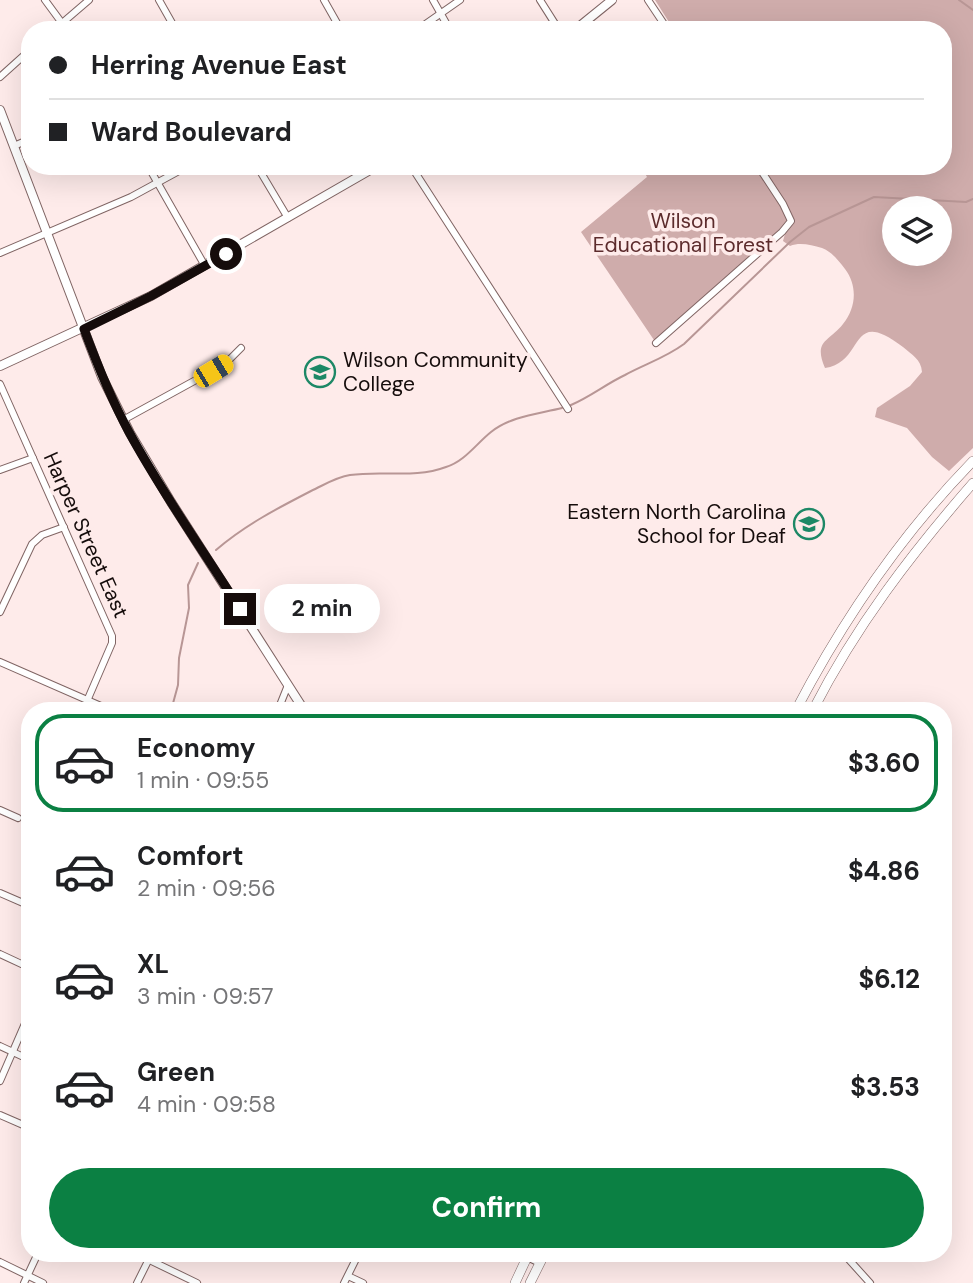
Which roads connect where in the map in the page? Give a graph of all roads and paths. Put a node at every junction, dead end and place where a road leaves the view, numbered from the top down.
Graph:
1 (45, 0) edge
2 (89, 0) edge
3 (159, 0) edge
4 (324, 0) edge
5 (433, 0) edge
6 (460, 0) edge
7 (540, 0) edge
8 (612, 0) edge
9 (648, 0) edge
10 (441, 14) junction
11 (60, 21) edge
12 (64, 21) edge
13 (171, 21) edge
14 (336, 21) edge
15 (431, 21) edge
16 (445, 21) edge
17 (553, 21) edge
18 (586, 21) edge
19 (662, 21) edge
20 (21, 58) edge
21 (0, 76) edge
22 (0, 110) edge
23 (21, 143) edge
24 (14, 146) junction
25 (21, 164) edge
26 (25, 175) edge
27 (153, 175) edge
28 (173, 175) edge
29 (262, 175) edge
30 (362, 175) edge
31 (417, 175) edge
32 (764, 175) edge
33 (158, 184) junction
34 (288, 218) junction
35 (48, 234) junction
36 (0, 253) edge
37 (205, 266) junction
38 (84, 329) junction
39 (656, 343) dead end
40 (241, 348) dead end
41 (0, 366) edge
42 (0, 384) edge
43 (568, 409) dead end
44 (123, 421) junction
45 (33, 458) junction
46 (973, 461) edge
47 (0, 470) edge
48 (973, 484) edge
49 (64, 527) junction
50 (0, 611) edge
51 (0, 662) edge
52 (288, 685) junction
53 (87, 701) joint
54 (281, 702) edge
55 (299, 702) edge
56 (800, 702) edge
57 (817, 702) edge
58 (0, 810) edge
59 (18, 818) dead end
60 (0, 893) edge
61 (21, 902) edge
62 (0, 954) edge
63 (21, 964) edge
64 (21, 1032) edge
65 (0, 1046) edge
66 (12, 1052) junction
67 (21, 1056) edge
68 (0, 1081) edge
69 (0, 1115) edge
70 (21, 1124) edge
71 (0, 1262) edge
72 (34, 1262) edge
73 (148, 1262) edge
74 (160, 1262) edge
75 (354, 1262) edge
76 (525, 1262) edge
77 (537, 1262) edge
78 (851, 1262) edge
79 (540, 1264) joint
80 (27, 1275) junction
81 (346, 1279) edge
82 (23, 1283) edge
83 (43, 1283) edge
84 (137, 1283) edge
85 (197, 1283) edge
86 (363, 1283) edge
87 (515, 1283) edge
88 (530, 1283) edge
89 (870, 1283) edge

1 - 11 street
2 - 12 street
3 - 13 street
4 - 14 street
5 - 10 street
6 - 10 street
7 - 17 street
8 - 18 main road
9 - 19 street
10 - 15 street
10 - 16 street
20 - 21 street
22 - 24 main road
23 - 24 street
24 - 25 main road
26 - 35 main road
27 - 33 street
28 - 33 street
29 - 34 street
30 - 34 main road
31 - 43 street
32 - 39 street
33 - 35 street
33 - 37 street
34 - 37 main road
35 - 36 street
35 - 38 main road
37 - 38 main road
38 - 41 main road
38 - 44 main road
40 - 44 street
42 - 45 street, Harper Street East
44 - 52 main road
45 - 47 street
45 - 49 street, Harper Street East
46 - 56 highway
48 - 57 highway
49 - 50 street
49 - 53 street, Harper Street East
51 - 53 street
52 - 54 street
52 - 55 main road
58 - 59 street
60 - 61 street
62 - 63 street
64 - 66 street
65 - 66 street
66 - 67 street
66 - 68 street
69 - 70 street
71 - 80 street
72 - 80 street
73 - 84 street
74 - 85 street
75 - 81 street
76 - 87 highway
77 - 79 street
78 - 89 street
79 - 88 highway
80 - 82 street
80 - 83 street
81 - 86 street

